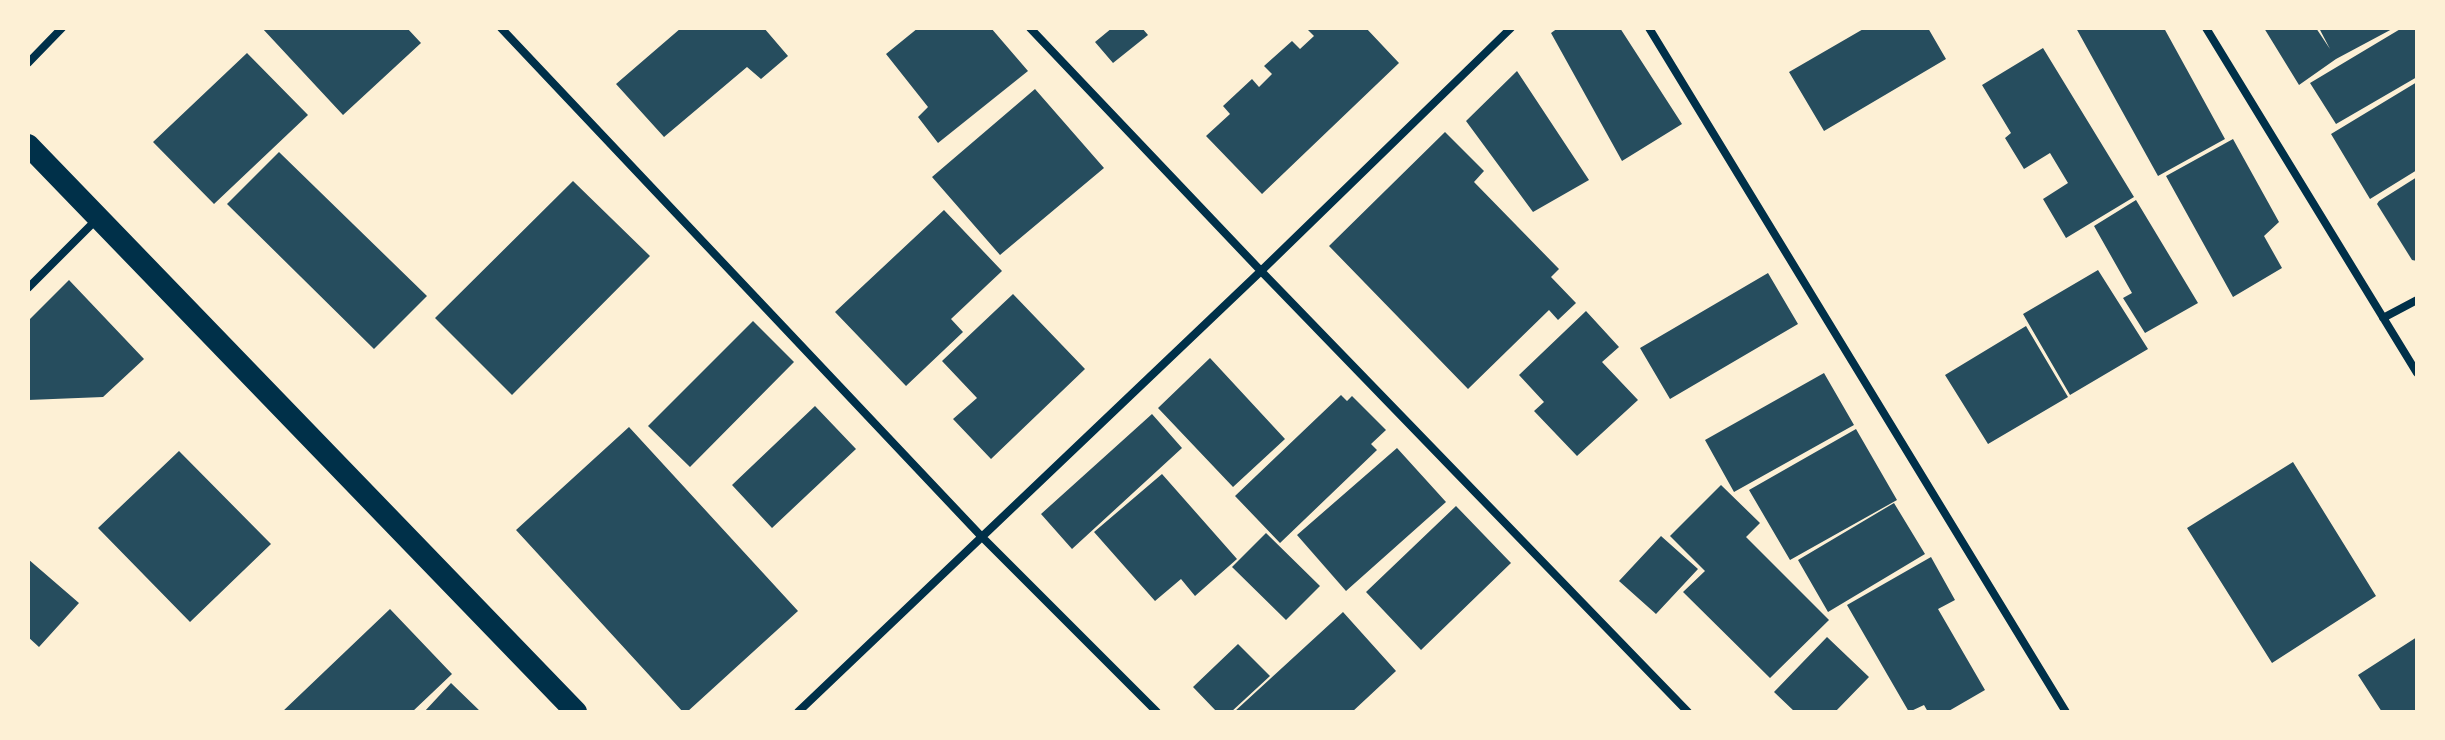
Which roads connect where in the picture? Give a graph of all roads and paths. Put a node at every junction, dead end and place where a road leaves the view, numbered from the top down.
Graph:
1 (62, 28) edge
2 (501, 28) edge
3 (1030, 28) edge
4 (1511, 28) edge
5 (1649, 28) edge
6 (2206, 28) edge
7 (28, 63) edge
8 (28, 145) edge
9 (99, 216) junction
10 (1261, 271) junction
11 (28, 288) edge
12 (2417, 300) edge
13 (2383, 318) junction
14 (2417, 373) edge
15 (981, 536) junction
16 (576, 712) edge
17 (798, 712) edge
18 (1157, 712) edge
19 (1688, 712) edge
20 (2066, 712) edge

1 - 7 street
2 - 15 street
3 - 10 street
4 - 10 street
5 - 20 street
6 - 13 street
8 - 9 highway
9 - 11 street
9 - 16 highway
10 - 15 street
10 - 19 street
12 - 13 street
13 - 14 street
15 - 17 street
15 - 18 street

